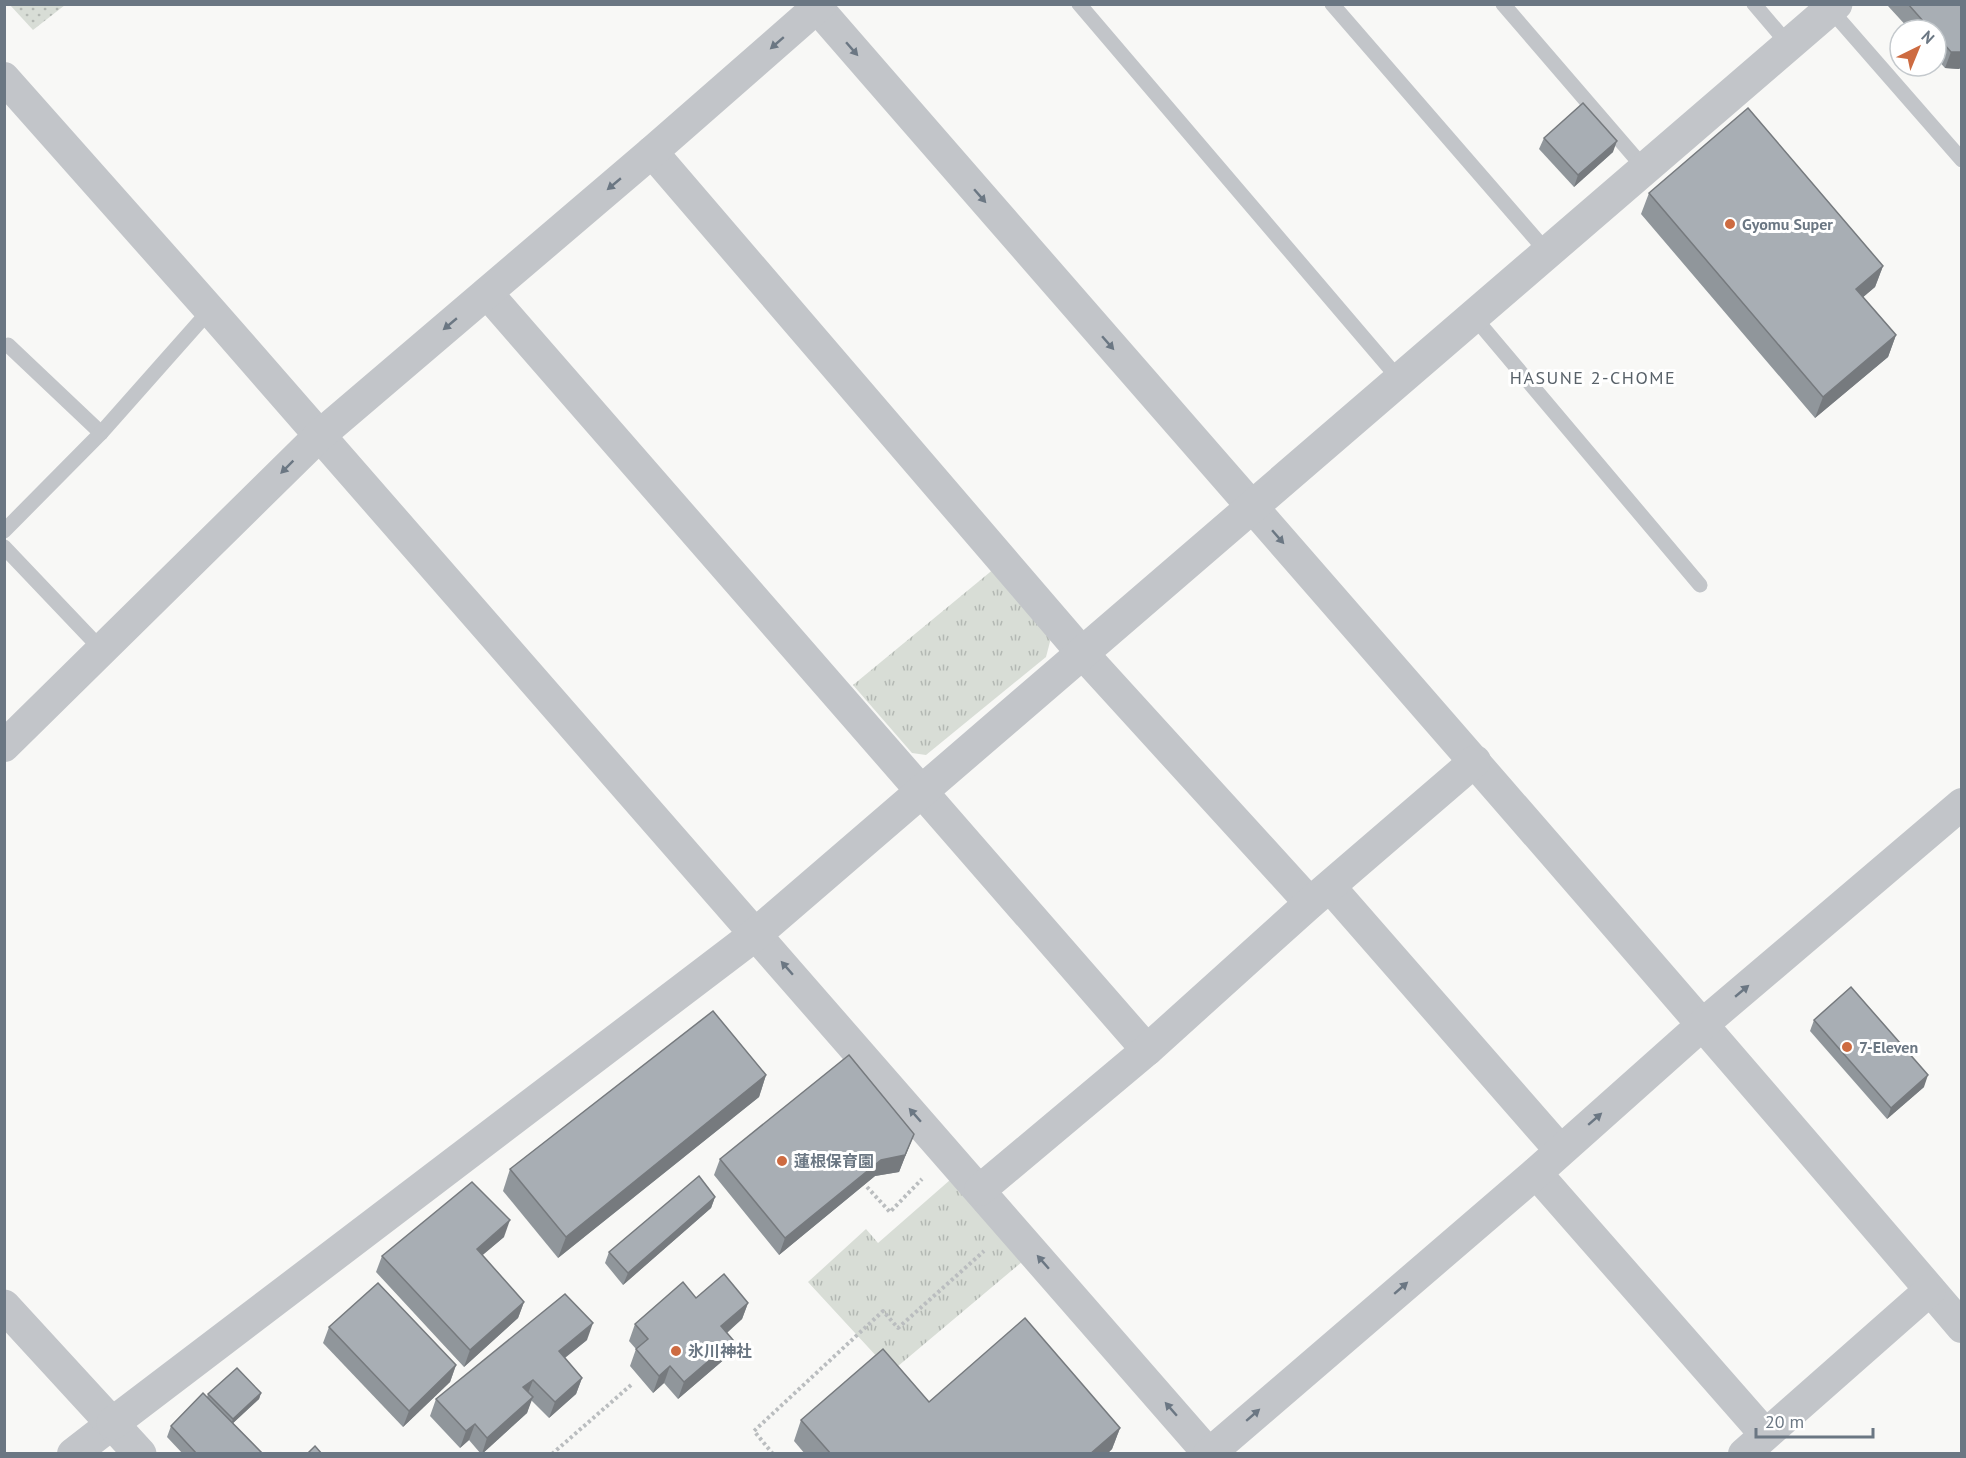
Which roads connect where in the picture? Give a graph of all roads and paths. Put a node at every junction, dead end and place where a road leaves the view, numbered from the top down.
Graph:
1 (1079, 4) edge
2 (1332, 4) edge
3 (1503, 4) edge
4 (1754, 4) edge
5 (817, 6) edge
6 (1833, 7) edge
7 (1789, 45) junction
8 (4, 78) edge
9 (652, 152) junction
10 (1962, 160) edge
11 (1645, 169) junction
12 (1547, 252) junction
13 (487, 293) junction
14 (210, 310) junction
15 (1473, 317) junction
16 (8, 345) dead end
17 (1400, 379) junction
18 (101, 433) junction
19 (319, 436) junction
20 (1251, 507) junction
21 (4, 531) edge
22 (4, 547) edge
23 (1700, 585) dead end
24 (102, 650) junction
25 (1083, 654) junction
26 (4, 746) edge
27 (1475, 761) junction
28 (921, 792) junction
29 (1962, 804) edge
30 (1320, 895) junction
31 (756, 934) junction
32 (1702, 1025) junction
33 (1147, 1050) junction
34 (1560, 1150) junction
35 (929, 1172) dead end
36 (1536, 1173) junction
37 (867, 1187) edge
38 (980, 1190) junction
39 (1011, 1226) junction
40 (1930, 1290) junction
41 (4, 1306) edge
42 (1962, 1327) edge
43 (631, 1385) dead end
44 (113, 1423) junction
45 (1755, 1444) edge
46 (1209, 1453) edge
47 (73, 1454) edge
48 (140, 1454) edge
49 (552, 1454) edge
50 (773, 1454) edge

1 - 17 lane
2 - 12 lane
3 - 11 lane
4 - 7 lane
5 -> 9 street
5 -> 20 street
6 - 7 street
6 - 10 lane
7 - 11 street
8 - 14 street
9 -> 13 street
9 - 25 street
11 - 12 street
12 - 15 street
13 -> 19 street
13 - 28 street
14 - 18 lane
14 - 19 street
15 - 17 street
15 - 23 lane
16 - 18 lane
17 - 20 street
18 - 21 lane
19 -> 24 street
19 - 31 street
20 - 25 street
20 -> 27 street
22 - 24 lane
24 - 26 street
25 - 28 street
25 - 30 street
27 - 30 street
27 - 32 street
28 - 31 street
28 - 33 street
32 -> 29 street
30 - 33 street
30 - 34 street
38 -> 31 street
31 - 44 street
34 -> 32 street
32 - 40 street
33 - 38 street
34 - 36 street
35 - 37 path
36 - 45 street
46 -> 36 street
38 - 39 street
46 -> 39 street
39 - 50 path
40 - 42 street
40 - 45 street
41 - 44 street
43 - 49 path
44 - 47 street
44 - 48 street

